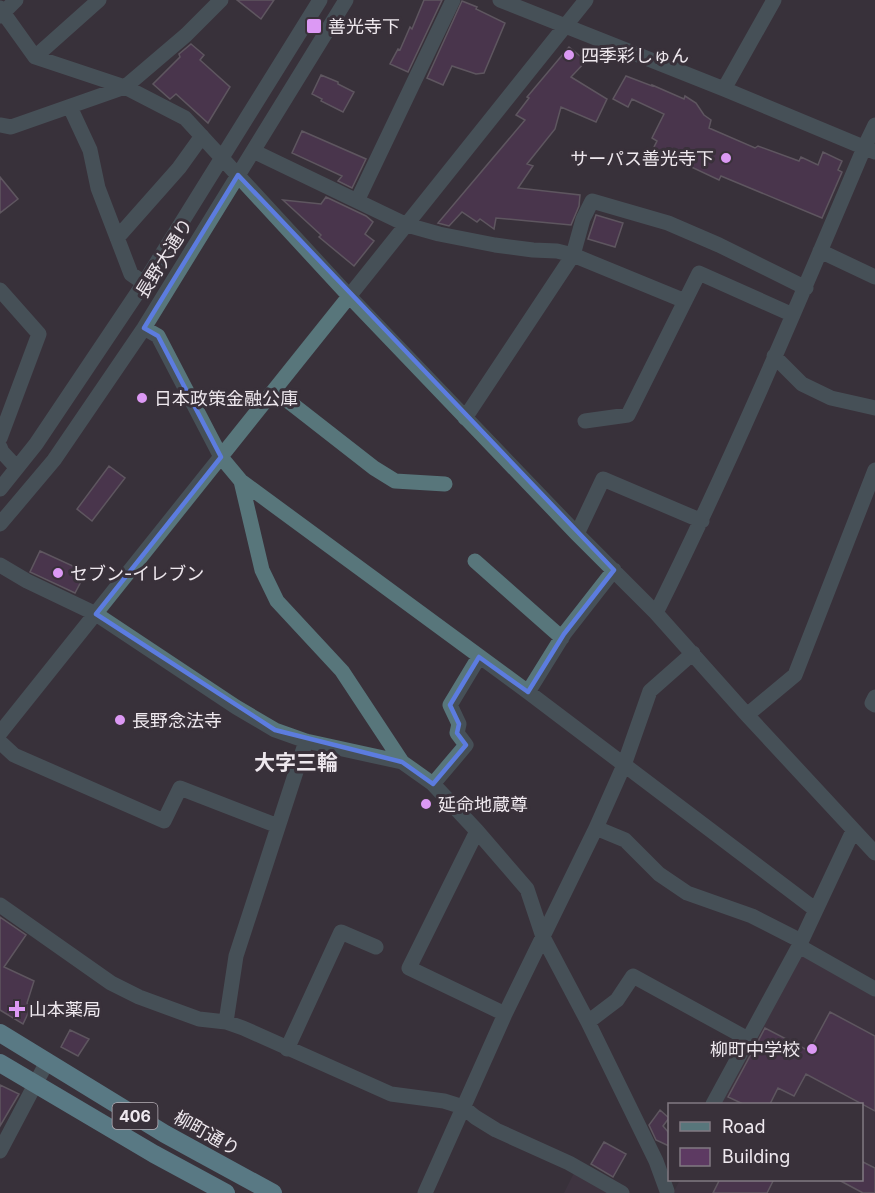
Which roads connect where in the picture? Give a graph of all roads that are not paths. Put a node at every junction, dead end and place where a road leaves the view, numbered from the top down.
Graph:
1 (15, 0) edge
2 (99, 0) edge
3 (221, 0) edge
4 (320, 0) edge
5 (346, 0) edge
6 (453, 0) edge
7 (500, 0) edge
8 (586, 0) edge
9 (774, 0) edge
10 (1, 12) edge
11 (565, 26) junction
12 (35, 57) junction
13 (125, 87) junction
14 (724, 89) junction
15 (70, 107) junction
16 (0, 125) edge
17 (875, 125) edge
18 (202, 136) junction
19 (869, 150) edge
20 (253, 151) junction
21 (222, 156) junction
22 (238, 175) junction
23 (357, 201) junction
24 (407, 225) junction
25 (117, 238) junction
26 (820, 251) junction
27 (573, 255) junction
28 (875, 277) edge
29 (144, 283) junction
30 (806, 288) junction
31 (0, 290) edge
32 (349, 296) junction
33 (685, 301) junction
34 (793, 315) junction
35 (144, 328) junction
36 (774, 356) junction
37 (274, 390) junction
38 (875, 408) edge
39 (465, 418) junction
40 (585, 421) dead end
41 (0, 438) edge
42 (0, 447) edge
43 (220, 457) junction
44 (17, 468) junction
45 (875, 470) edge
46 (241, 481) junction
47 (445, 484) dead end
48 (0, 489) edge
49 (702, 521) junction
50 (0, 524) edge
51 (577, 534) junction
52 (476, 561) dead end
53 (0, 565) edge
54 (614, 570) junction
55 (656, 613) junction
56 (96, 614) junction
57 (562, 638) junction
58 (693, 653) junction
59 (479, 657) junction
60 (528, 692) junction
61 (875, 697) edge
62 (875, 705) edge
63 (747, 715) junction
64 (0, 733) edge
65 (306, 741) junction
66 (0, 742) edge
67 (402, 762) junction
68 (624, 765) junction
69 (433, 784) junction
70 (278, 826) junction
71 (596, 828) junction
72 (477, 831) junction
73 (853, 831) junction
74 (875, 853) edge
75 (0, 905) edge
76 (816, 910) junction
77 (543, 937) junction
78 (800, 943) junction
79 (376, 947) dead end
80 (875, 989) edge
81 (505, 1014) junction
82 (226, 1022) junction
83 (588, 1022) junction
84 (0, 1033) edge
85 (748, 1039) junction
86 (287, 1049) junction
87 (47, 1062) junction
88 (0, 1064) edge
89 (34, 1084) junction
90 (714, 1103) edge
91 (463, 1107) junction
92 (0, 1151) edge
93 (227, 1168) junction
94 (668, 1188) edge
95 (218, 1191) edge
96 (273, 1193) edge
97 (425, 1193) edge
98 (622, 1193) edge

1 - 10 street
2 - 12 street
3 - 13 street
4 - 21 street, 長野大通り
5 - 20 street, 長野大通り
6 - 23 street
7 - 11 street
8 - 11 street
9 - 14 street
10 - 12 street
11 - 14 street
11 - 24 street
12 - 13 street
13 - 15 street
13 - 18 street
14 - 19 street
15 - 16 street
15 - 25 street
17 - 19 street
18 - 21 street
18 - 25 street
19 - 26 street
20 - 22 street, 長野大通り
20 - 23 street
21 - 22 street
21 - 29 street, 長野大通り
22 - 32 street
22 - 35 street, 長野大通り
23 - 24 street
24 - 27 street
24 - 32 street
25 - 29 street
26 - 28 street
26 - 30 street
27 - 30 street
27 - 33 street
27 - 39 street
29 - 44 street, 長野大通り
30 - 34 street
31 - 41 street
32 - 37 street
32 - 39 street
33 - 34 street
33 - 40 street
34 - 36 street
35 - 43 street
35 - 50 street, 長野大通り
36 - 38 street
36 - 49 street
37 - 43 street
37 - 47 street
39 - 51 street
42 - 44 street
43 - 46 street
43 - 56 street
44 - 48 street, 長野大通り
45 - 63 street
46 - 59 street
46 - 67 street
49 - 51 street
49 - 55 street
51 - 54 street
52 - 57 street
53 - 56 street
54 - 55 street
54 - 57 street
55 - 58 street
56 - 64 street
56 - 65 street
57 - 60 street
58 - 63 street
58 - 68 street
59 - 60 street
59 - 69 street
60 - 68 street
61 - 62 street
63 - 73 street
65 - 67 street
65 - 70 street
66 - 70 street
67 - 69 street
68 - 71 street
68 - 76 street
69 - 72 street
70 - 82 street
71 - 77 street
71 - 78 street
72 - 77 street
72 - 81 street
73 - 74 street
73 - 76 street
75 - 82 street
76 - 78 street
77 - 81 street
77 - 83 street
78 - 80 street
78 - 85 street
79 - 86 street
81 - 91 street
82 - 86 street
83 - 85 street
83 - 94 street
84 - 87 highway, 柳町通り / 406
85 - 90 street
86 - 91 street
87 - 89 street
87 - 93 highway, 柳町通り / 406
88 - 89 highway, 406
89 - 92 street
89 - 95 highway, 406
91 - 97 street
91 - 98 street
93 - 95 street
93 - 96 highway, 柳町通り / 406

